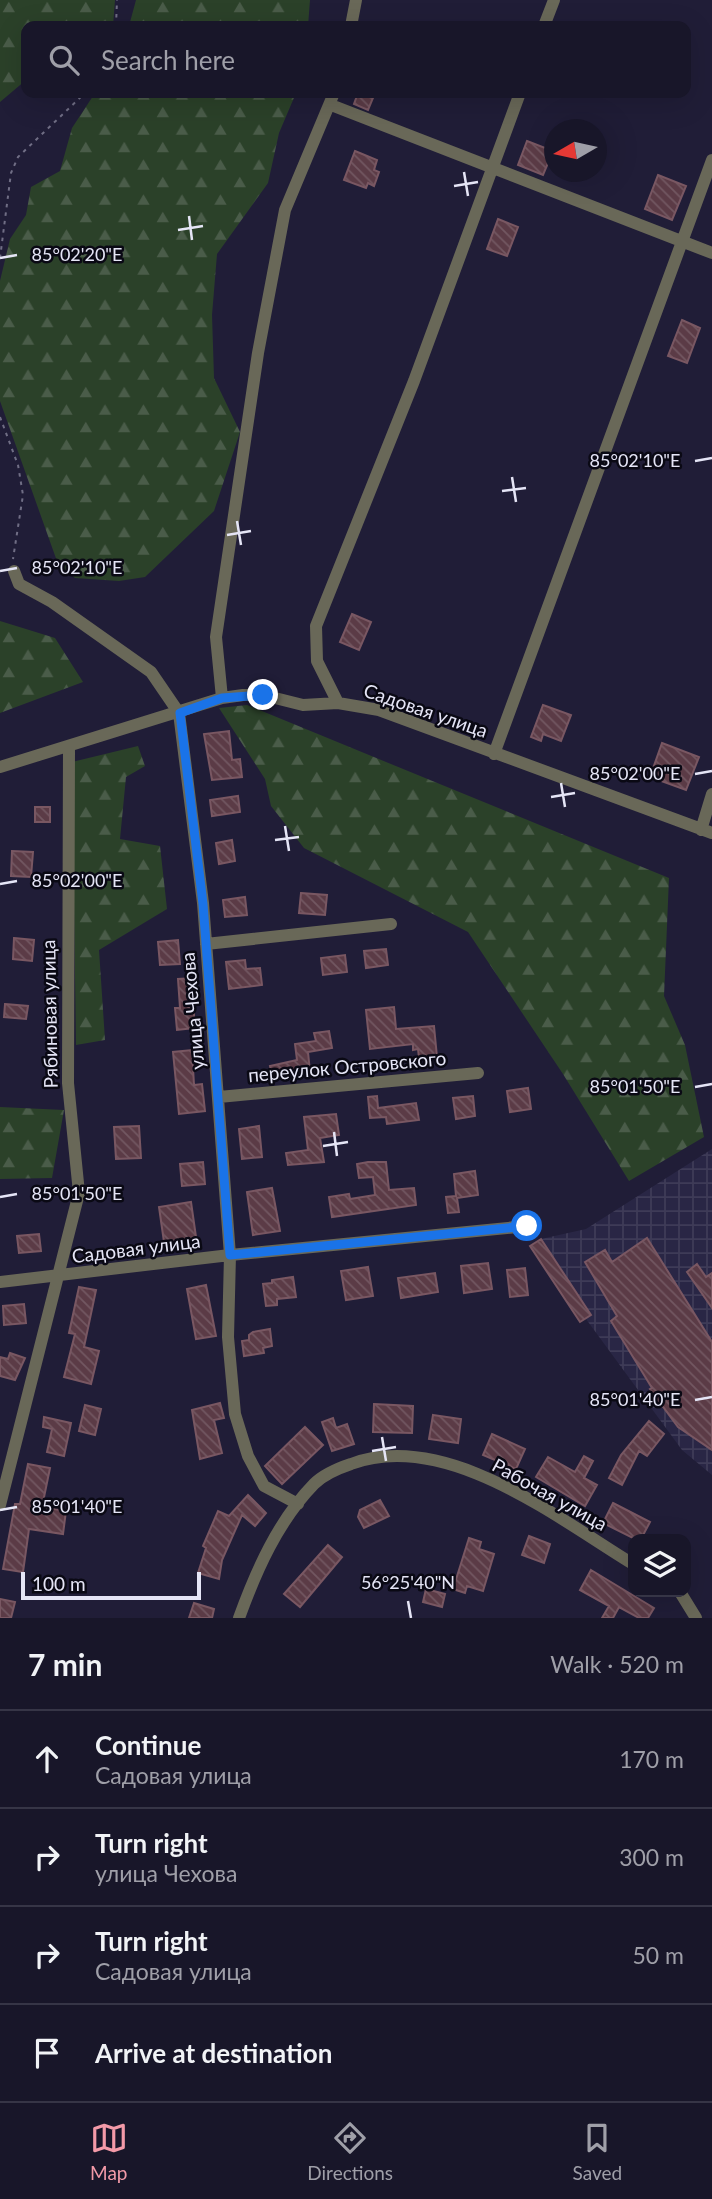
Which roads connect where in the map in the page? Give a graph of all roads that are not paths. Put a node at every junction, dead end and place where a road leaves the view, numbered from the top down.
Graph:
1 (356, 0) edge
2 (554, 0) edge
3 (352, 21) edge
4 (546, 21) edge
5 (518, 98) edge
6 (332, 99) edge
7 (712, 160) edge
8 (492, 167) junction
9 (681, 240) junction
10 (712, 253) edge
11 (14, 571) road end
12 (222, 698) junction
13 (338, 703) junction
14 (180, 713) junction
15 (69, 747) junction
16 (494, 754) junction
17 (0, 767) edge
18 (712, 794) edge
19 (707, 832) edge
20 (391, 924) dead end
21 (206, 944) junction
22 (478, 1073) dead end
23 (219, 1097) junction
24 (527, 1226) dead end
25 (230, 1255) junction
26 (55, 1277) junction
27 (0, 1282) edge
28 (298, 1504) junction
29 (0, 1505) edge
30 (628, 1561) edge
31 (683, 1597) edge
32 (239, 1618) edge
33 (696, 1618) edge

1 - 3 street
2 - 4 street
5 - 8 street
6 - 8 street
6 - 12 street
7 - 9 street
8 - 9 street
8 - 13 street
9 - 10 street
9 - 16 street
11 - 14 street, улица Чехова
12 - 13 street, Садовая улица
12 - 14 street, Садовая улица
13 - 16 street, Садовая улица
14 - 15 street, Садовая улица
14 - 21 street, улица Чехова
15 - 17 street, Садовая улица
15 - 26 street, Рябиновая улица
16 - 19 street, Садовая улица
18 - 19 street
20 - 21 street
21 - 23 street, улица Чехова
22 - 23 street, переулок Островского
23 - 25 street, улица Чехова
24 - 25 street, Садовая улица
25 - 26 street, Садовая улица
25 - 28 street, улица Чехова
26 - 27 street, Садовая улица
26 - 29 street, Рябиновая улица
28 - 30 street, Рабочая улица
28 - 32 street, Рабочая улица
31 - 33 street

